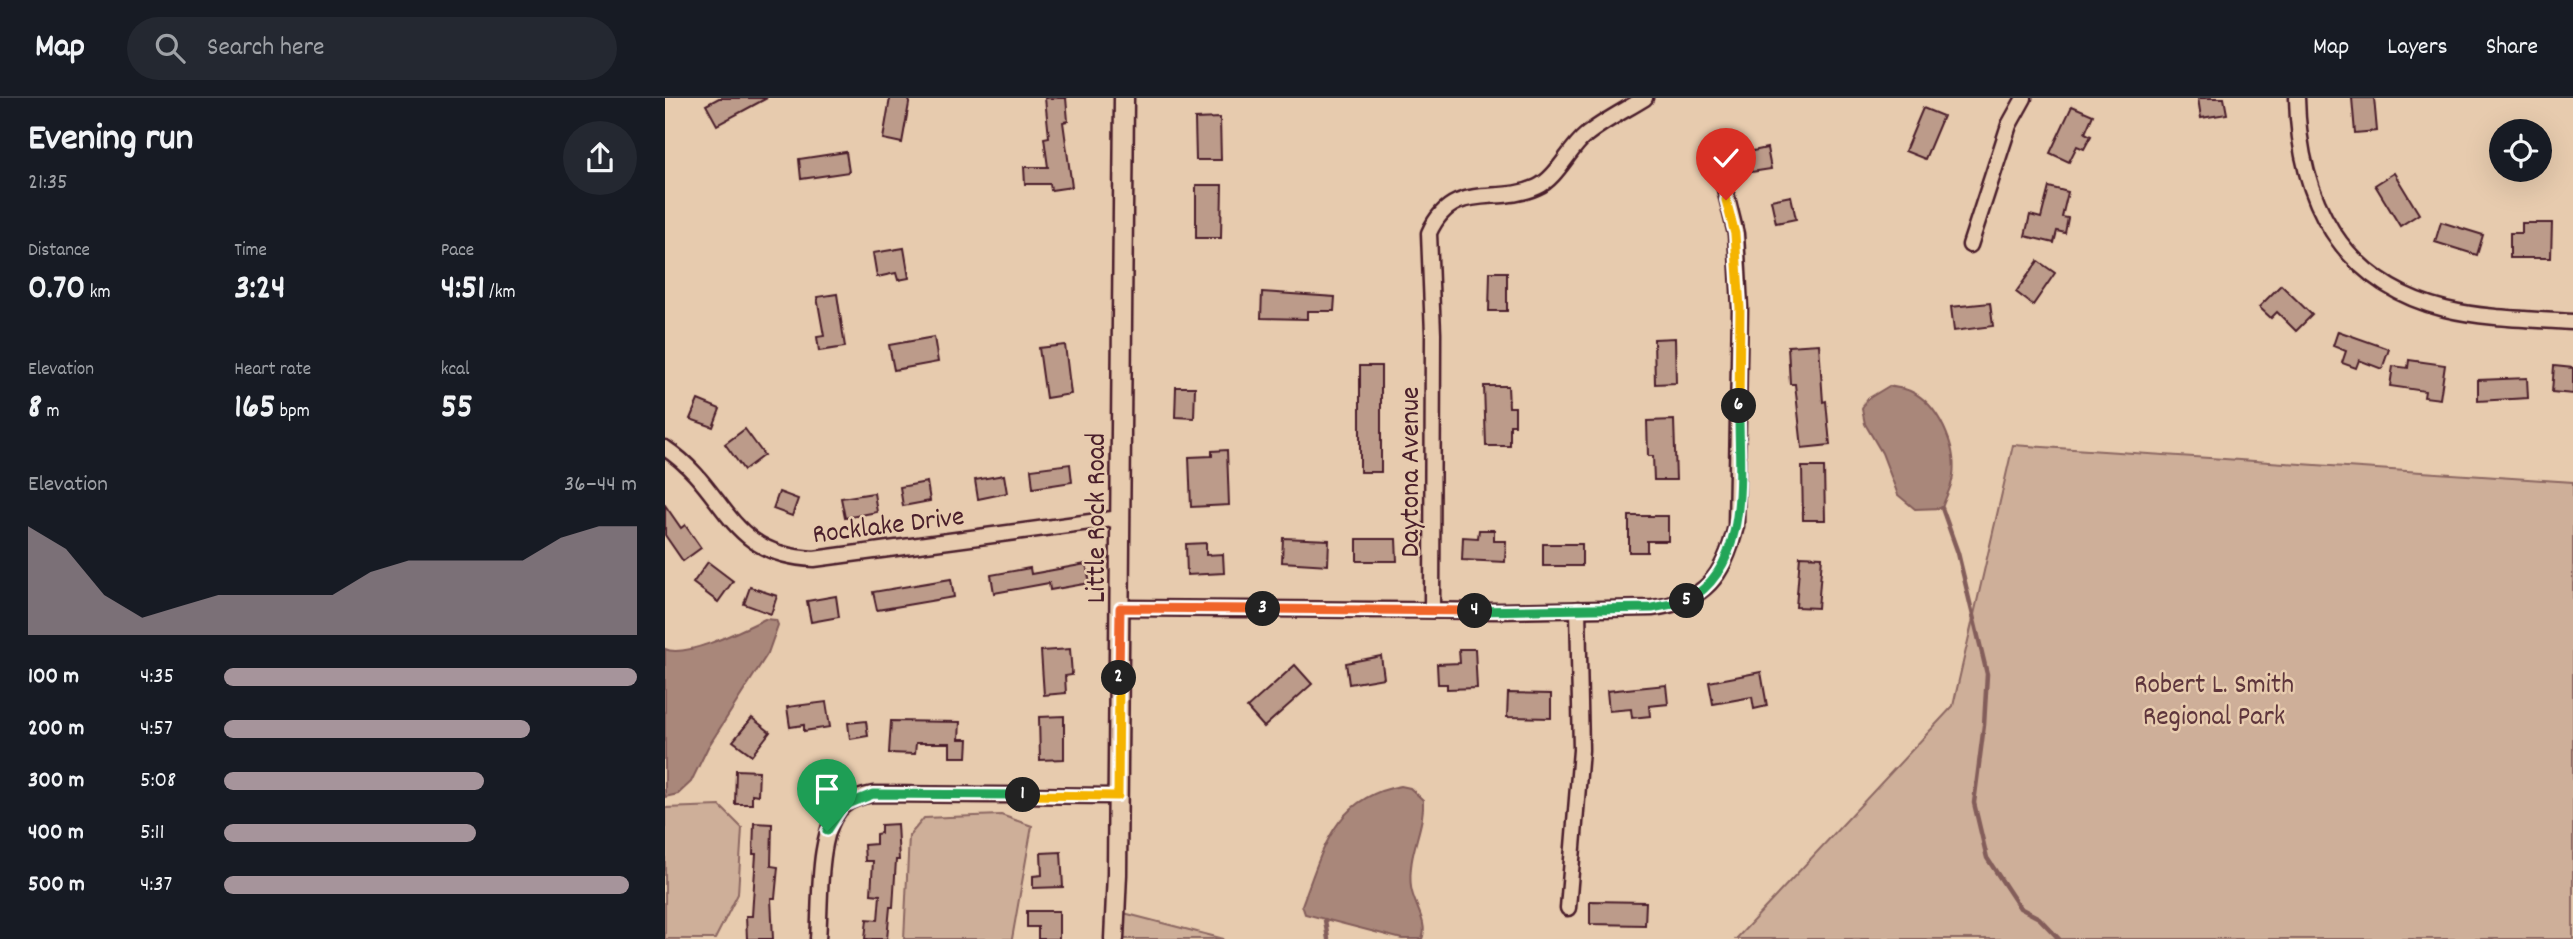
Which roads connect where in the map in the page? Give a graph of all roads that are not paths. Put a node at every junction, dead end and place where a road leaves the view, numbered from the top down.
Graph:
1 (1124, 98) edge
2 (1645, 98) edge
3 (2024, 98) edge
4 (2297, 98) edge
5 (1723, 181) dead end
6 (1970, 245) dead end
7 (2573, 321) edge
8 (665, 448) edge
9 (1120, 518) junction
10 (1120, 608) junction
11 (1578, 609) junction
12 (1432, 610) junction
13 (809, 783) dead end
14 (1118, 796) junction
15 (837, 813) junction
16 (1568, 908) dead end
17 (818, 939) edge
18 (1114, 939) edge

1 - 9 main road, Little Rock Road
2 - 12 street, Daytona Avenue
3 - 6 street
4 - 7 street
5 - 11 street
8 - 9 street, Rocklake Drive
9 - 10 main road, Little Rock Road
10 - 12 street
10 - 14 main road, Little Rock Road
11 - 12 street
11 - 16 street
13 - 15 street
14 - 15 street
14 - 18 main road, Little Rock Road
15 - 17 street

